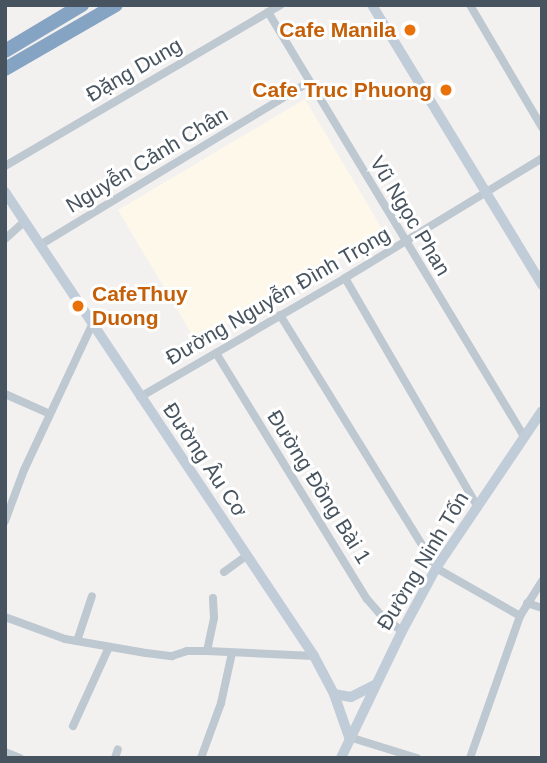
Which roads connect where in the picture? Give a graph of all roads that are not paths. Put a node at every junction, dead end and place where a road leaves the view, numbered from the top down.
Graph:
1 (116, 5) edge
2 (280, 5) edge
3 (372, 5) edge
4 (470, 5) edge
5 (79, 6) edge
6 (268, 12) junction
7 (5, 51) edge
8 (5, 69) edge
9 (309, 82) junction
10 (542, 127) edge
11 (542, 158) edge
12 (5, 166) edge
13 (5, 192) edge
14 (485, 192) junction
15 (24, 222) junction
16 (5, 239) edge
17 (405, 242) junction
18 (40, 245) junction
19 (537, 266) edge
20 (345, 278) junction
21 (542, 285) edge
22 (280, 315) junction
23 (92, 325) junction
24 (216, 353) junction
25 (5, 394) edge
26 (140, 397) junction
27 (542, 411) edge
28 (50, 414) junction
29 (524, 437) junction
30 (478, 507) junction
31 (5, 521) edge
32 (246, 556) junction
33 (436, 568) junction
34 (224, 572) dead end
35 (542, 581) edge
36 (92, 596) dead end
37 (213, 598) dead end
38 (527, 603) junction
39 (542, 608) edge
40 (520, 616) junction
41 (5, 617) edge
42 (402, 631) junction
43 (76, 641) junction
44 (109, 647) junction
45 (207, 651) junction
46 (232, 653) junction
47 (314, 656) junction
48 (375, 685) junction
49 (334, 694) junction
50 (73, 726) dead end
51 (349, 737) junction
52 (5, 752) edge
53 (20, 758) edge
54 (201, 758) edge
55 (341, 758) edge
56 (417, 758) edge
57 (470, 758) edge

1 - 8 highway
2 - 6 street, Đặng Dung
3 - 14 main road
4 - 10 street
5 - 7 highway
6 - 9 street, Vũ Ngọc Phan
6 - 12 street, Đặng Dung
9 - 17 street, Vũ Ngọc Phan
9 - 18 street, Nguyễn Cảnh Chân
11 - 14 street, Đường Nguyễn Đình Trọng
13 - 15 main road, Đường Âu Cơ
14 - 17 street, Đường Nguyễn Đình Trọng
14 - 19 main road
15 - 16 street
15 - 18 main road, Đường Âu Cơ
17 - 20 street, Đường Nguyễn Đình Trọng
17 - 29 street, Vũ Ngọc Phan
18 - 23 main road, Đường Âu Cơ
19 - 21 main road
20 - 22 street, Đường Nguyễn Đình Trọng
20 - 30 street
22 - 24 street, Đường Nguyễn Đình Trọng
22 - 33 street
23 - 26 main road, Đường Âu Cơ
23 - 28 street
24 - 26 street, Đường Nguyễn Đình Trọng
24 - 42 street, Đường Đồng Bài 1
25 - 28 street
26 - 32 main road, Đường Âu Cơ
27 - 29 main road, Đường Ninh Tốn
28 - 31 street
29 - 30 main road, Đường Ninh Tốn
30 - 33 main road, Đường Ninh Tốn
32 - 34 street
32 - 47 main road, Đường Âu Cơ
33 - 40 street
33 - 42 main road, Đường Ninh Tốn
35 - 38 street
36 - 43 street
37 - 45 street
38 - 39 street
38 - 40 street
40 - 57 street
41 - 43 street
42 - 48 main road, Đường Ninh Tốn
43 - 44 street
44 - 45 street
44 - 50 street
45 - 46 street
46 - 47 street
46 - 54 street
47 - 49 main road, Đường Âu Cơ
48 - 49 main road
48 - 51 main road, Đường Ninh Tốn
49 - 51 main road, Đường Âu Cơ
51 - 55 main road
51 - 56 street
52 - 53 street

